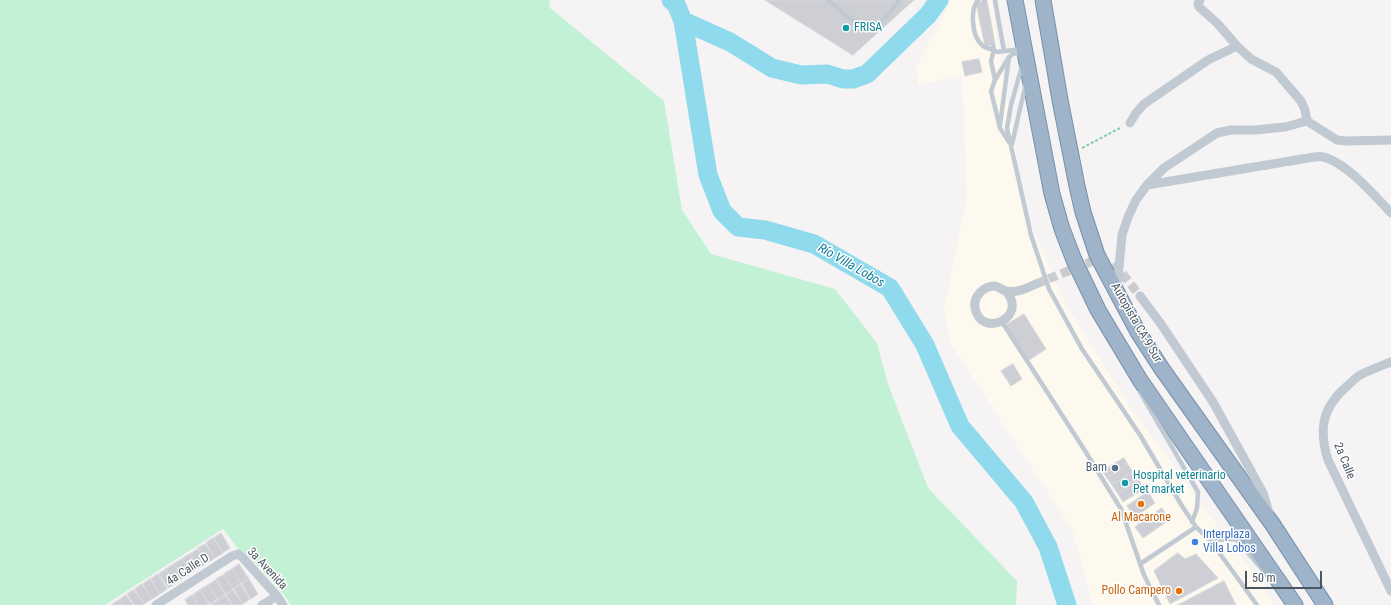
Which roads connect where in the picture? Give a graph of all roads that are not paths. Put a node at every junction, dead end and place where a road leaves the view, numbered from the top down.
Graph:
1 (828, 0) edge
2 (899, 0) edge
3 (978, 0) edge
4 (994, 0) edge
5 (1015, 0) edge
6 (1043, 0) edge
7 (1200, 0) edge
8 (993, 45) dead end
9 (1237, 46) junction
10 (994, 50) junction
11 (1004, 51) junction
12 (1025, 51) junction
13 (1009, 57) junction
14 (1029, 69) junction
15 (995, 80) junction
16 (1307, 121) junction
17 (1130, 123) road end
18 (1000, 128) junction
19 (1391, 140) edge
20 (1011, 146) junction
21 (1147, 185) junction
22 (1391, 213) edge
23 (1036, 284) tunnel mouth
24 (1006, 291) junction
25 (1117, 293) junction
26 (1140, 296) tunnel mouth
27 (1002, 322) junction
28 (1391, 362) edge
29 (1140, 380) junction
30 (1192, 522) junction
31 (1273, 525) junction
32 (1196, 527) junction
33 (1210, 540) junction
34 (232, 556) joint
35 (1140, 564) junction
36 (1280, 583) junction
37 (1391, 591) edge
38 (277, 596) junction
39 (156, 605) edge
40 (262, 605) edge
41 (283, 605) edge
42 (1159, 605) edge
43 (1257, 605) edge
44 (1295, 605) edge
45 (1325, 605) edge

1 - 2 lane
3 - 10 lane
4 - 11 lane
5 - 12 highway
6 - 25 highway, Autopista CA-9 Sur
7 - 9 street
8 - 10 lane
9 - 16 street
9 - 17 street
10 - 11 lane
10 - 15 lane
11 - 12 lane
12 - 13 lane
12 - 14 highway
12 - 20 lane
13 - 15 lane
13 - 18 lane
14 - 20 lane
14 - 29 highway
15 - 18 lane
16 - 19 street
16 - 21 street
18 - 20 lane
20 - 30 lane
21 - 22 street
21 - 25 street
23 - 24 street
24 - 27 street
24 - 27 street
25 - 31 highway, Autopista CA-9 Sur
26 - 31 street
27 - 35 lane
28 - 37 street, 2a Calle
29 - 30 lane
29 - 36 highway
30 - 32 lane
31 - 45 highway, Autopista CA-9 Sur
32 - 33 lane
32 - 35 lane
33 - 36 lane
33 - 43 lane
34 - 38 street, 3a Avenida
34 - 39 street, 4a Calle D
35 - 42 lane
36 - 44 highway
38 - 40 street
38 - 41 street, 3a Avenida

